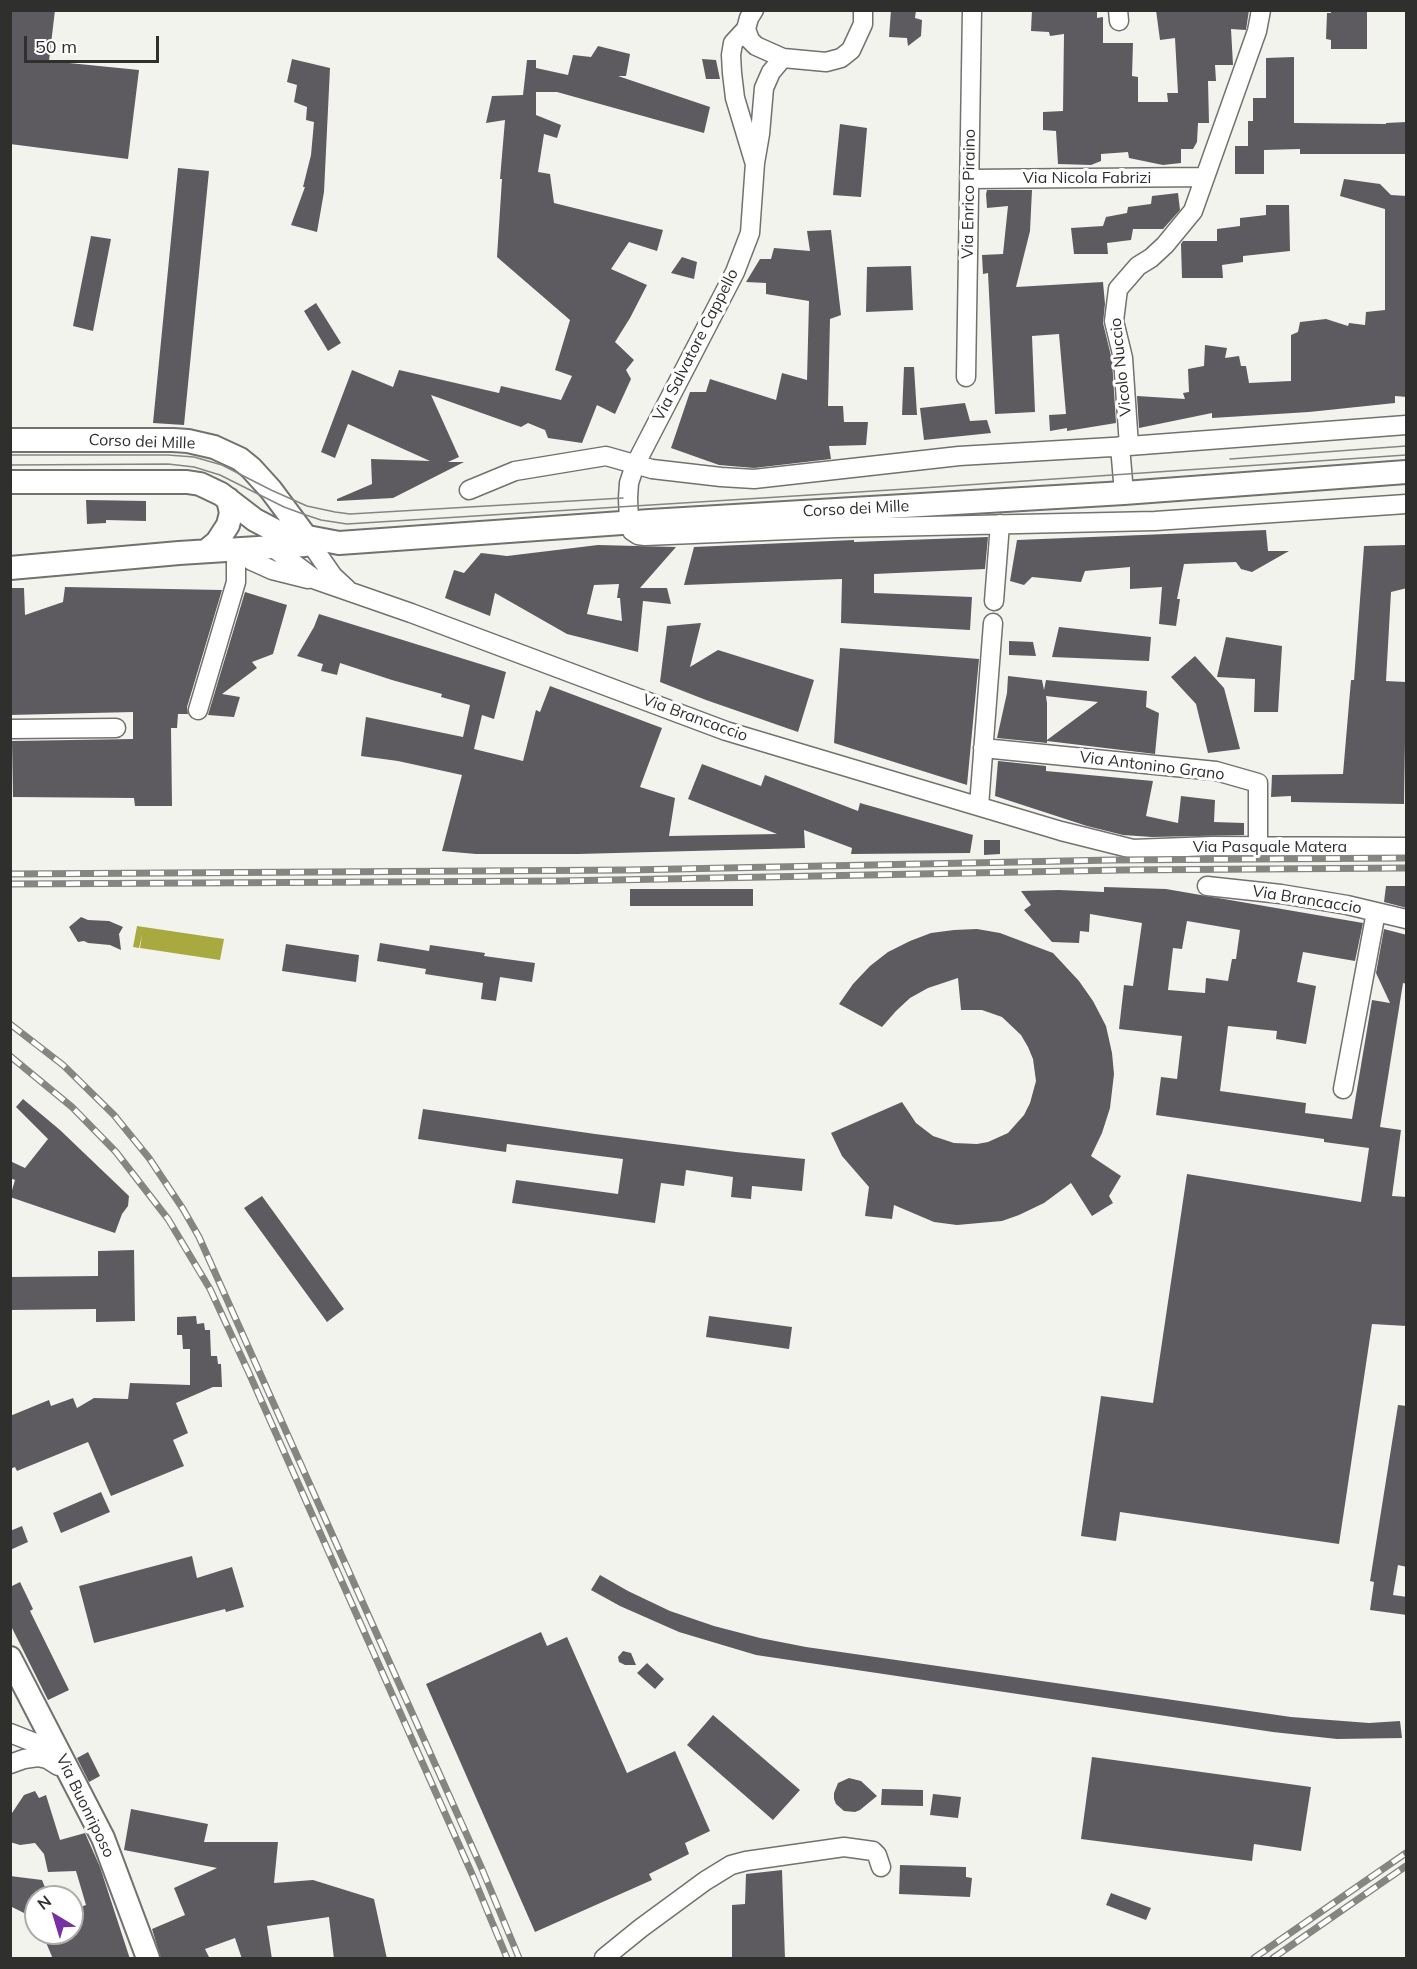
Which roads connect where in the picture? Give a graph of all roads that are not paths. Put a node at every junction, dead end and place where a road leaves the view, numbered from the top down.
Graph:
1 (754, 10) edge
2 (863, 10) edge
3 (972, 10) edge
4 (1261, 10) edge
5 (746, 29) junction
6 (783, 58) junction
7 (755, 163) junction
8 (1205, 177) junction
9 (969, 179) junction
10 (966, 377) dead end
11 (1407, 425) edge
12 (10, 440) edge
13 (1125, 446) junction
14 (635, 465) junction
15 (1407, 471) edge
16 (10, 482) edge
17 (469, 490) dead end
18 (1124, 493) junction
19 (228, 499) junction
20 (1407, 504) edge
21 (629, 523) junction
22 (1000, 524) junction
23 (308, 541) junction
24 (272, 547) junction
25 (236, 549) junction
26 (206, 551) junction
27 (10, 568) edge
28 (316, 580) junction
29 (351, 592) junction
30 (994, 601) dead end
31 (993, 623) dead end
32 (198, 710) dead end
33 (116, 728) dead end
34 (10, 729) edge
35 (983, 748) junction
36 (978, 806) junction
37 (1258, 846) junction
38 (1407, 847) edge
39 (1133, 849) joint
40 (1207, 886) dead end
41 (1376, 912) junction
42 (1407, 920) edge
43 (1343, 1089) dead end
44 (11, 1662) edge
45 (10, 1733) edge
46 (10, 1764) edge
47 (70, 1773) junction
48 (881, 1867) dead end
49 (148, 1959) edge
50 (604, 1959) edge

1 - 5 street, Via Salvatore Cappello
2 - 6 street
3 - 9 street, Via Enrico Piraino
4 - 8 street, Vicolo Nuccio
5 - 6 street
5 - 7 street, Via Salvatore Cappello
6 - 7 street, Via Salvatore Cappello
7 - 14 street, Via Salvatore Cappello
8 - 9 street, Via Nicola Fabrizi
8 - 13 street, Vicolo Nuccio
9 - 10 street, Via Enrico Piraino
11 - 13 street
12 - 23 street, Corso dei Mille
13 - 14 street
13 - 18 street, Vicolo Nuccio
14 - 17 street
14 - 21 street, Via Salvatore Cappello
15 - 18 street, Corso dei Mille
16 - 19 street
18 - 21 street, Corso dei Mille
19 - 23 street
19 - 26 street
20 - 22 street
21 - 22 street
21 - 23 street, Corso dei Mille
22 - 30 street
23 - 24 street
23 - 29 street
24 - 25 street
24 - 28 street, Via Brancaccio
25 - 26 street
25 - 28 street
25 - 32 street
26 - 27 street
28 - 29 street, Via Brancaccio
29 - 36 street, Via Brancaccio
31 - 35 street
33 - 34 street
35 - 36 street
35 - 37 street, Via Antonino Grano
36 - 39 street, Via Brancaccio
37 - 38 street, Via Pasquale Matera
37 - 39 street, Via Pasquale Matera
40 - 41 street, Via Brancaccio
41 - 42 street, Via Brancaccio
41 - 43 street
44 - 47 street, Via Buonriposo
45 - 47 street
46 - 47 street
47 - 49 street, Via Buonriposo
48 - 50 street

